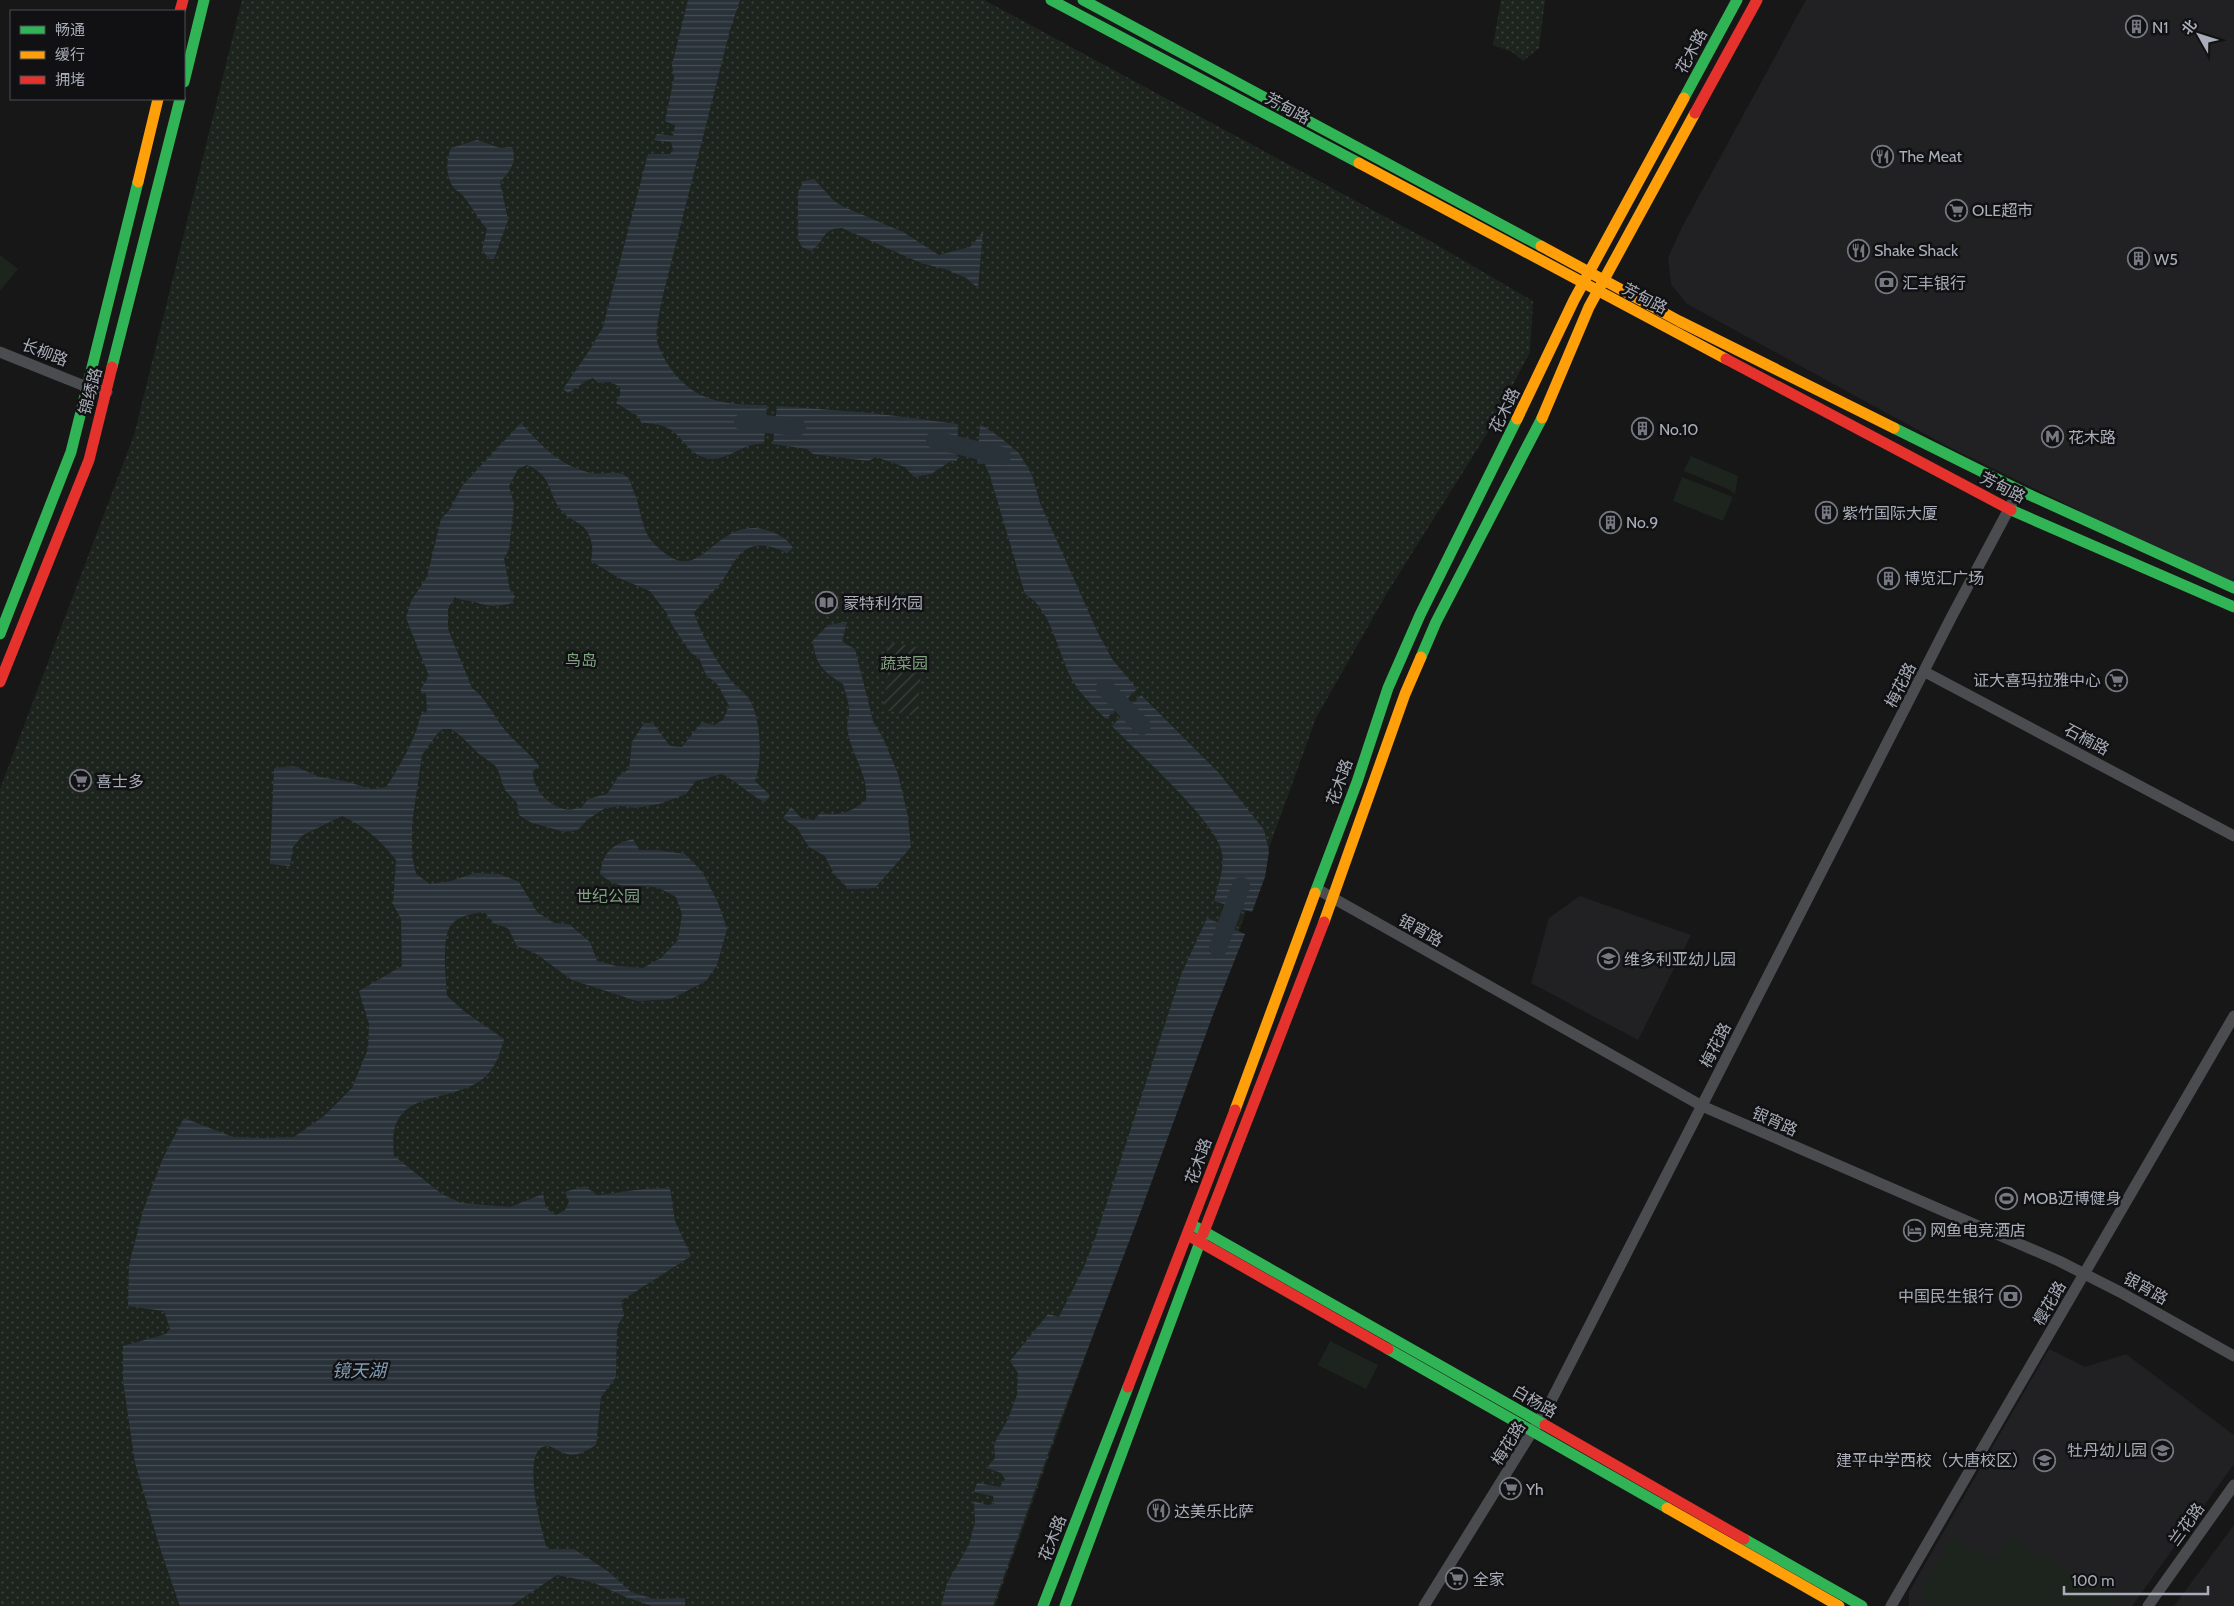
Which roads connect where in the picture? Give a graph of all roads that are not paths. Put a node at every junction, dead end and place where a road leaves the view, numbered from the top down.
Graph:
1 (204, 0) edge
2 (1051, 0) edge
3 (1082, 0) edge
4 (1737, 0) edge
5 (1757, 0) edge
6 (185, 78) edge
7 (158, 100) edge
8 (180, 100) edge
9 (1590, 273) junction
10 (1604, 281) junction
11 (1583, 284) junction
12 (1599, 293) junction
13 (0, 352) edge
14 (87, 387) junction
15 (107, 392) junction
16 (2020, 490) junction
17 (2009, 509) junction
18 (2234, 588) edge
19 (2234, 607) edge
20 (0, 634) edge
21 (1925, 672) junction
22 (0, 682) edge
23 (2234, 836) edge
24 (1317, 889) junction
25 (1333, 899) junction
26 (2234, 1016) edge
27 (1702, 1106) junction
28 (1190, 1230) junction
29 (1202, 1237) junction
30 (2085, 1273) junction
31 (2234, 1356) edge
32 (1537, 1427) junction
33 (2234, 1485) edge
34 (1043, 1606) edge
35 (1065, 1606) edge
36 (1424, 1606) edge
37 (1839, 1606) edge
38 (1862, 1606) edge
39 (1891, 1606) edge
40 (2148, 1606) edge

1 - 6 main road
2 - 11 main road, 芳甸路
3 - 9 main road, 芳甸路
4 - 9 main road, 花木路
5 - 10 main road, 花木路
7 - 14 main road, 锦绣路
8 - 15 main road, 锦绣路
9 - 10 main road, 芳甸路
9 - 11 main road, 花木路
10 - 12 main road, 花木路
10 - 16 main road, 芳甸路
11 - 12 main road, 芳甸路
11 - 24 main road, 花木路
12 - 17 main road, 芳甸路
12 - 25 main road, 花木路
13 - 14 street, 长柳路
14 - 15 street, 长柳路
14 - 20 main road, 锦绣路
15 - 22 main road, 锦绣路
16 - 17 street, 梅花路
16 - 18 main road, 芳甸路
17 - 19 main road, 芳甸路
17 - 21 street, 梅花路
21 - 23 street, 石楠路
21 - 27 street, 梅花路
24 - 25 street, 银宵路
24 - 28 main road, 花木路
25 - 27 street, 银宵路
25 - 29 main road, 花木路
26 - 30 street, 樱花路
27 - 30 street, 银宵路
27 - 32 street, 梅花路
28 - 29 main road, 白杨路
28 - 34 main road, 花木路
29 - 32 main road, 白杨路
29 - 35 main road, 花木路
30 - 31 street, 银宵路
30 - 39 street, 樱花路
32 - 36 street, 梅花路
32 - 37 main road, 白杨路
32 - 38 main road, 白杨路
33 - 40 street, 兰花路

